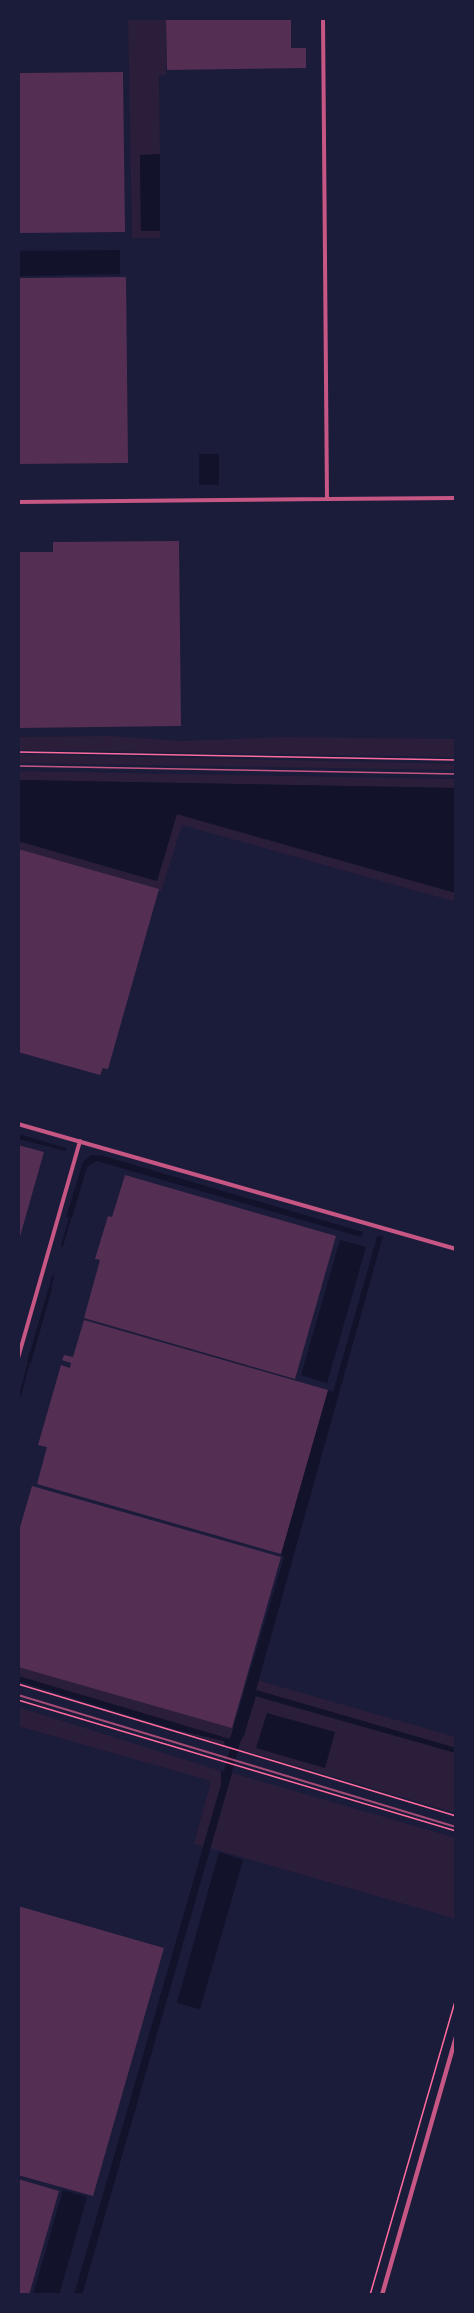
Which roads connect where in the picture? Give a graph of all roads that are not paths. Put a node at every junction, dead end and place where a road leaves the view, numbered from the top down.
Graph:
1 (323, 18) edge
2 (456, 498) edge
3 (327, 500) junction
4 (18, 502) edge
5 (18, 766) edge
6 (456, 774) edge
7 (18, 1124) edge
8 (80, 1142) junction
9 (456, 1249) edge
10 (18, 1358) edge
11 (456, 2037) edge
12 (382, 2295) edge

1 - 3 street
2 - 3 street
3 - 4 street
5 - 6 lane
7 - 8 street
8 - 9 street
8 - 10 street
11 - 12 street

